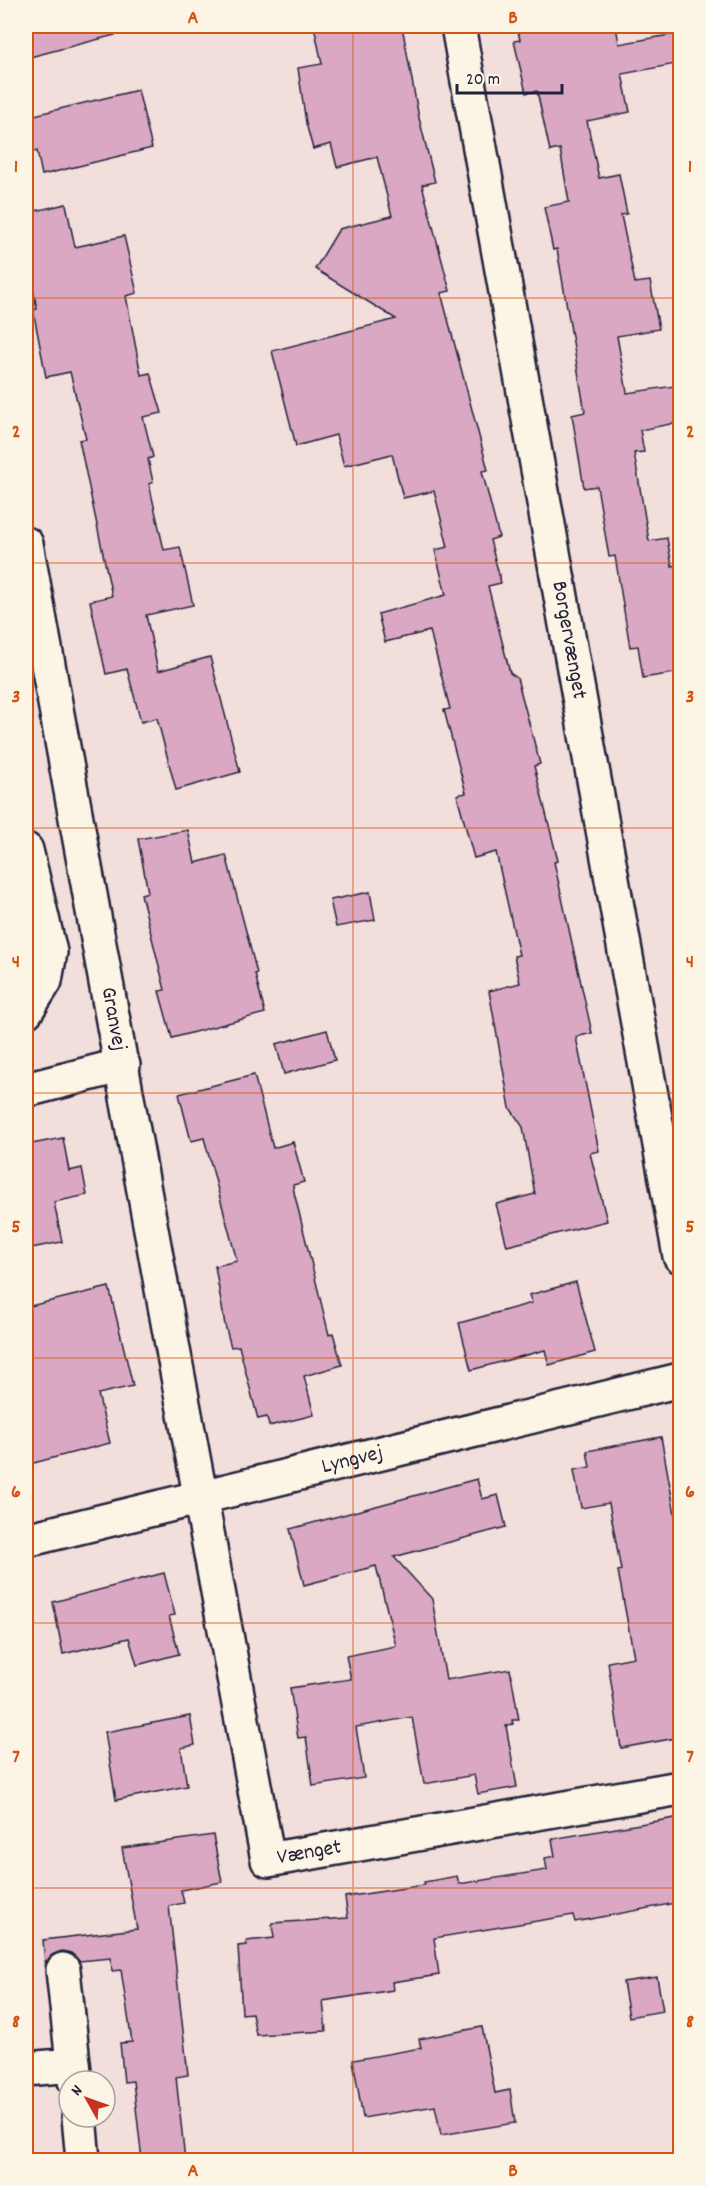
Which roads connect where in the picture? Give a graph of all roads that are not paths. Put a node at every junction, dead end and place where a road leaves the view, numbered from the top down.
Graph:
1 (458, 26) edge
2 (26, 544) edge
3 (26, 850) edge
4 (26, 1011) edge
5 (123, 1065) junction
6 (26, 1090) edge
7 (681, 1256) edge
8 (681, 1380) edge
9 (198, 1496) junction
10 (26, 1540) edge
11 (681, 1788) edge
12 (63, 1970) dead end
13 (26, 2069) edge
14 (74, 2069) edge
15 (57, 2072) edge
16 (80, 2129) edge
17 (83, 2160) edge

1 - 7 street, Borgervænget
2 - 5 street, Granvej
3 - 4 street
5 - 6 street
5 - 9 street, Granvej
8 - 9 street, Lyngvej
9 - 10 street, Lyngvej
9 - 11 street, Vænget
12 - 14 street
13 - 15 street
16 - 17 street

